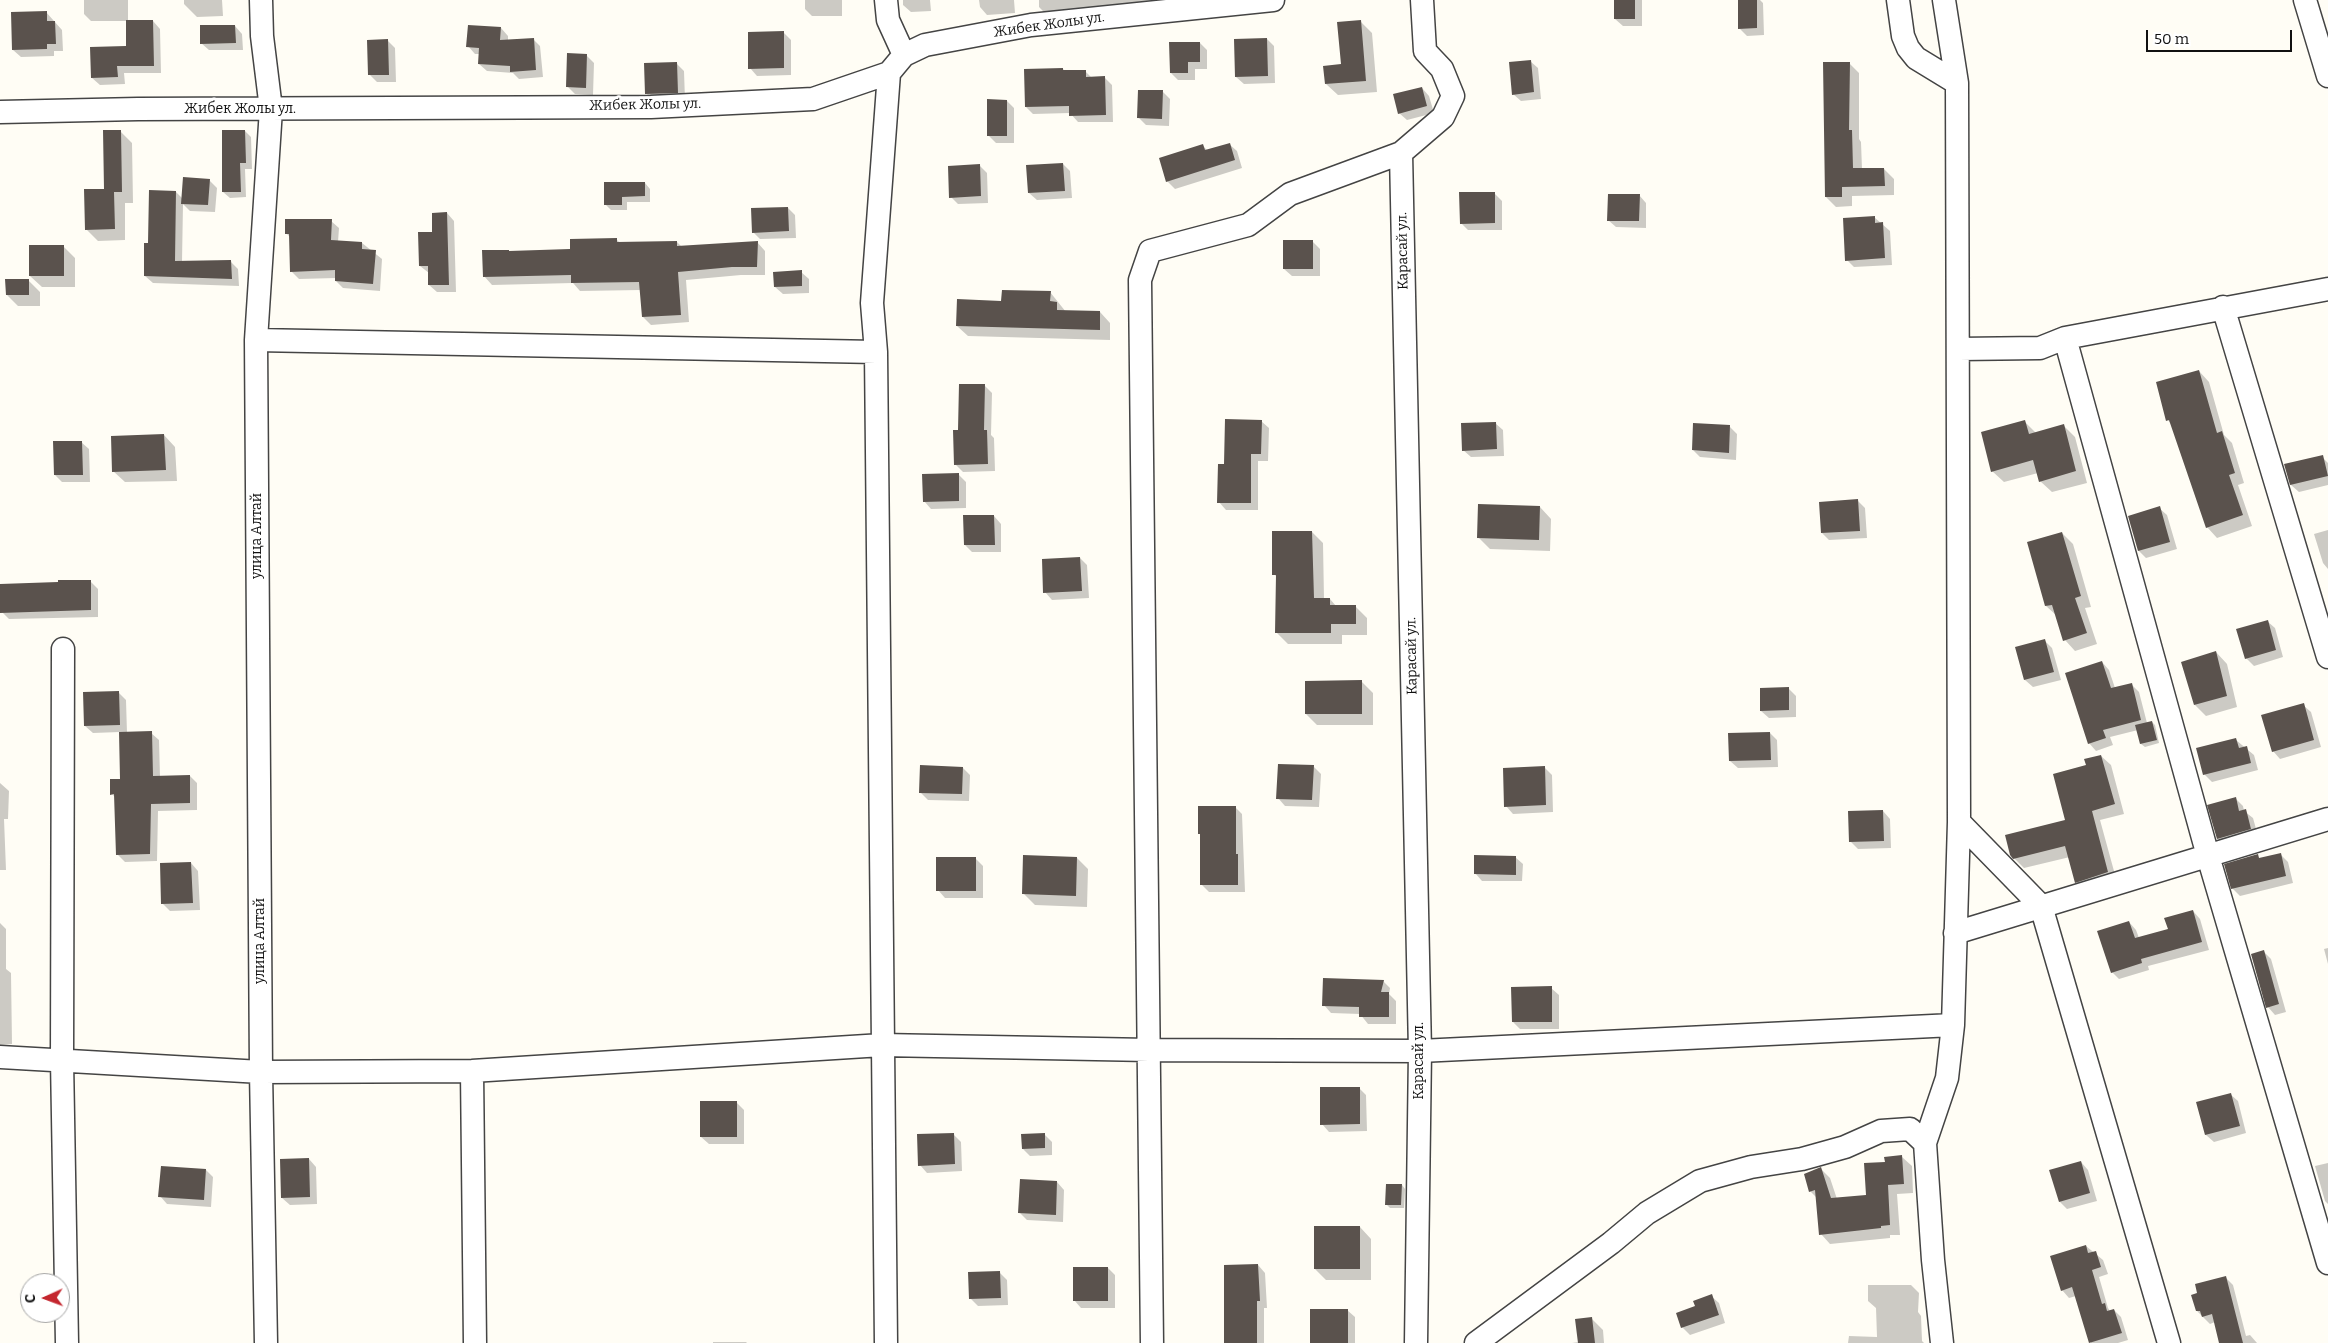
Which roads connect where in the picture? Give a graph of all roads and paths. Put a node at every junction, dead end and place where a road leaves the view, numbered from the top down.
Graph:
1 (261, 0) edge
2 (886, 0) edge
3 (1273, 0) edge
4 (1422, 0) edge
5 (1898, 0) edge
6 (1944, 0) edge
7 (2305, 0) edge
8 (904, 55) junction
9 (889, 73) junction
10 (2328, 76) edge
11 (1957, 83) junction
12 (271, 109) junction
13 (0, 112) edge
14 (1401, 153) junction
15 (2328, 288) edge
16 (2223, 307) junction
17 (2065, 338) junction
18 (256, 340) junction
19 (1959, 349) junction
20 (876, 352) junction
21 (63, 649) dead end
22 (2328, 657) edge
23 (2328, 819) edge
24 (1959, 822) junction
25 (2208, 856) junction
26 (2041, 906) junction
27 (1955, 932) junction
28 (1953, 1025) junction
29 (882, 1045) junction
30 (1149, 1050) junction
31 (1420, 1051) junction
32 (0, 1058) edge
33 (62, 1060) junction
34 (472, 1071) junction
35 (261, 1072) junction
36 (1925, 1143) junction
37 (2328, 1263) edge
38 (67, 1343) edge
39 (266, 1343) edge
40 (475, 1343) edge
41 (886, 1343) edge
42 (1152, 1343) edge
43 (1416, 1343) edge
44 (1476, 1343) edge
45 (1942, 1343) edge
46 (2169, 1343) edge

1 - 12 street, улица Алтай
2 - 8 street
3 - 8 street, Жибек Жолы ул.
4 - 14 street
5 - 11 street
6 - 11 street
7 - 10 street
8 - 9 street, Жибек Жолы ул.
9 - 12 street, Жибек Жолы ул.
9 - 20 street
11 - 19 street
12 - 13 street, Жибек Жолы ул.
12 - 18 street, улица Алтай
14 - 30 street
14 - 31 street, Карасай ул.
15 - 16 street
16 - 17 street
16 - 22 street
17 - 19 street
17 - 25 street
18 - 20 street
18 - 35 street, улица Алтай
19 - 24 street
20 - 29 street
21 - 33 street
23 - 25 street
24 - 26 street
24 - 27 street
25 - 26 street
25 - 37 street
26 - 27 street
26 - 46 street
27 - 28 street
28 - 31 street
28 - 36 street
29 - 30 street
29 - 34 street
29 - 41 street
30 - 31 street
30 - 42 street
31 - 43 street, Карасай ул.
32 - 33 street
33 - 35 street
33 - 38 street
34 - 35 street
34 - 40 street
35 - 39 street, улица Алтай
36 - 44 street
36 - 45 street

